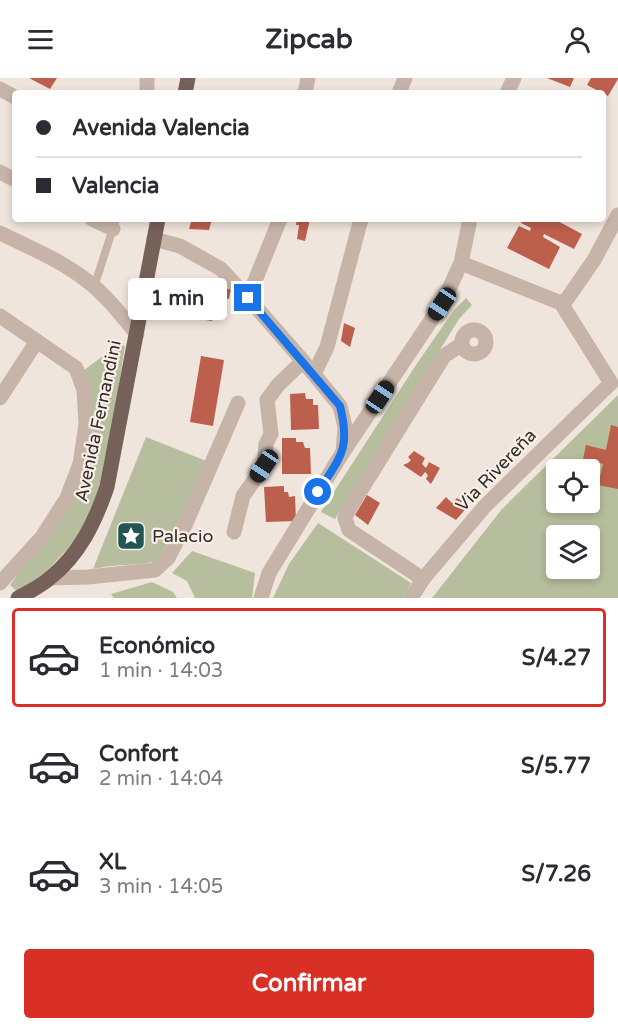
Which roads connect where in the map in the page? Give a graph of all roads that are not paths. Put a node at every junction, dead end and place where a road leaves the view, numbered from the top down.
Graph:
1 (618, 215) edge
2 (157, 222) edge
3 (279, 222) edge
4 (360, 222) edge
5 (469, 222) edge
6 (115, 224) edge
7 (0, 233) edge
8 (154, 239) junction
9 (461, 262) junction
10 (94, 287) junction
11 (248, 298) junction
12 (561, 303) junction
13 (0, 316) edge
14 (137, 334) junction
15 (37, 341) junction
16 (462, 344) dead end
17 (303, 361) junction
18 (314, 374) junction
19 (614, 380) edge
20 (0, 398) edge
21 (238, 403) dead end
22 (343, 452) junction
23 (234, 532) dead end
24 (50, 578) junction
25 (423, 579) junction
26 (0, 583) edge
27 (18, 598) edge
28 (261, 598) edge
29 (411, 598) edge

1 - 12 street
2 - 8 main road, Avenida Fernandini
3 - 11 street
4 - 18 street
5 - 9 street
6 - 10 lane
7 - 10 street
8 - 11 street
8 - 14 main road, Avenida Fernandini
9 - 12 street
9 - 22 street
10 - 14 street
11 - 17 street
12 - 19 street
13 - 15 street
14 - 24 main road, Avenida Fernandini
15 - 20 street
15 - 26 street
16 - 25 street
17 - 18 street
17 - 23 street
18 - 22 street
19 - 25 street, Via Rivereña
21 - 24 street
22 - 28 street
24 - 27 main road, Avenida Fernandini
25 - 29 street, Via Rivereña

